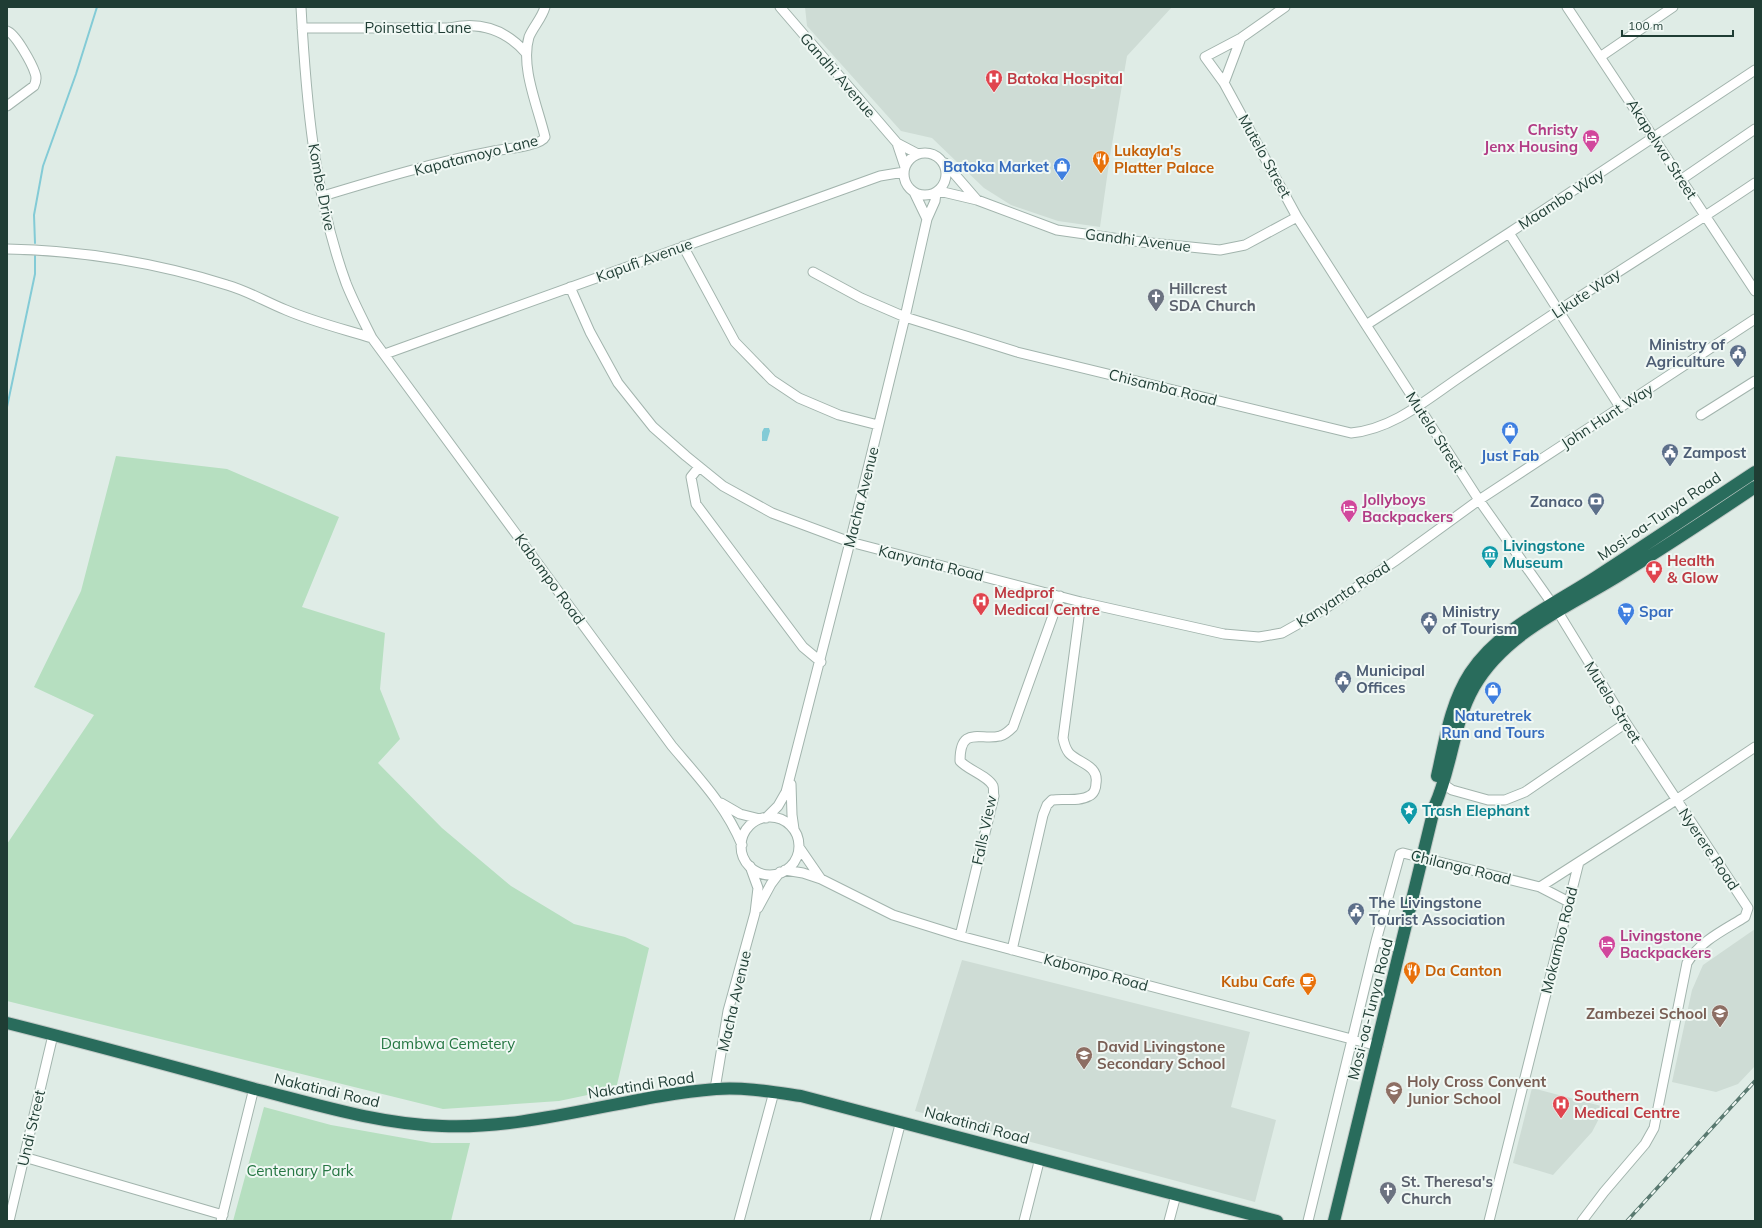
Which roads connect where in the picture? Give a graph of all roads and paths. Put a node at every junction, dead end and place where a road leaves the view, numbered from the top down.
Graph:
1 (301, 7) edge
2 (545, 7) edge
3 (780, 7) edge
4 (1285, 7) edge
5 (1568, 7) edge
6 (1673, 7) edge
7 (302, 28) junction
8 (7, 32) edge
9 (1241, 38) junction
10 (526, 53) junction
11 (1600, 57) junction
12 (1755, 70) edge
13 (1224, 83) junction
14 (7, 106) edge
15 (1755, 128) edge
16 (1655, 137) junction
17 (897, 143) junction
18 (918, 154) junction
19 (942, 161) junction
20 (904, 170) junction
21 (1682, 179) junction
22 (1755, 183) edge
23 (914, 192) junction
24 (938, 192) junction
25 (323, 196) junction
26 (977, 200) junction
27 (1706, 216) junction
28 (1298, 217) junction
29 (927, 219) junction
30 (1509, 233) junction
31 (683, 246) junction
32 (7, 249) edge
33 (813, 272) dead end
34 (570, 287) junction
35 (1755, 291) edge
36 (1559, 310) junction
37 (905, 317) junction
38 (1755, 319) edge
39 (1366, 325) junction
40 (372, 338) junction
41 (385, 354) junction
42 (1755, 381) edge
43 (1418, 405) junction
44 (1620, 407) junction
45 (1701, 414) dead end
46 (878, 425) junction
47 (698, 467) junction
48 (1755, 472) edge
49 (1755, 487) edge
50 (1479, 500) junction
51 (850, 542) junction
52 (1060, 596) junction
53 (1081, 602) junction
54 (1555, 608) junction
55 (821, 662) junction
56 (1626, 723) junction
57 (1755, 747) edge
58 (791, 774) junction
59 (1443, 789) junction
60 (1676, 800) junction
61 (718, 801) junction
62 (763, 818) junction
63 (794, 829) junction
64 (742, 845) junction
65 (799, 847) junction
66 (1423, 858) junction
67 (1579, 862) junction
68 (750, 866) junction
69 (783, 871) junction
70 (821, 879) junction
71 (1540, 887) junction
72 (1569, 902) junction
73 (755, 913) junction
74 (960, 936) junction
75 (1376, 942) junction
76 (1401, 949) junction
77 (1012, 950) junction
78 (7, 1023) edge
79 (53, 1035) junction
80 (1352, 1039) junction
81 (1378, 1046) junction
82 (254, 1088) junction
83 (715, 1089) junction
84 (774, 1092) junction
85 (900, 1121) junction
86 (24, 1157) junction
87 (1040, 1158) junction
88 (1176, 1194) junction
89 (222, 1218) edge
90 (9, 1221) edge
91 (739, 1221) edge
92 (875, 1221) edge
93 (1024, 1221) edge
94 (1169, 1221) edge
95 (1277, 1221) edge
96 (1308, 1221) edge
97 (1334, 1221) edge
98 (1488, 1221) edge
99 (1582, 1221) edge

1 - 7 street, Kombe Drive
2 - 10 street
3 - 17 street, Gandhi Avenue
4 - 9 street
5 - 11 street, Akapelwa Street
6 - 11 street
7 - 10 street, Poinsettia Lane
7 - 25 street, Kombe Drive
8 - 14 street
9 - 13 street
9 - 13 street, Mutelo Street
10 - 25 street, Kapatamoyo Lane
11 - 16 street, Akapelwa Street
12 - 16 street, Maambo Way
13 - 28 street, Mutelo Street
15 - 21 street
16 - 21 street, Akapelwa Street
16 - 30 street, Maambo Way
17 - 18 street, Gandhi Avenue
17 - 20 street, Gandhi Avenue
18 - 19 street
18 - 20 street
19 - 24 street
19 - 26 street, Gandhi Avenue
20 - 23 street
20 - 31 street, Kapufi Avenue
21 - 27 street, Akapelwa Street
22 - 27 street, Likute Way
23 - 24 street
23 - 29 street
24 - 26 street, Gandhi Avenue
24 - 29 street, Macha Avenue
25 - 40 street, Kombe Drive
26 - 28 street, Gandhi Avenue
27 - 35 street, Akapelwa Street
27 - 36 street, Likute Way
28 - 39 street, Mutelo Street
29 - 37 street, Macha Avenue
30 - 36 street
30 - 39 street, Maambo Way
31 - 34 street, Kapufi Avenue
31 - 46 street
32 - 40 street
33 - 37 street, Chisamba Road
34 - 41 street, Kapufi Avenue
34 - 47 street, Kanyanta Road
36 - 43 street, Likute Way
36 - 44 street
37 - 43 street, Chisamba Road
37 - 46 street, Macha Avenue
38 - 44 street, John Hunt Way
39 - 43 street, Mutelo Street
40 - 41 street, Kombe Drive
41 - 61 street, Kabompo Road
42 - 45 street
43 - 50 street, Mutelo Street
44 - 50 street, John Hunt Way
46 - 51 street, Macha Avenue
47 - 51 street, Kanyanta Road
47 - 55 street
48 - 54 highway, Mosi-oa-Tunya Road
49 - 54 highway, Mosi-oa-Tunya Road
50 - 53 street, Kanyanta Road
50 - 54 street, Mutelo Street
51 - 52 street, Kanyanta Road
51 - 55 street, Macha Avenue
52 - 53 street, Kanyanta Road
52 - 74 street, Falls View
53 - 77 street
54 - 56 street, Mutelo Street
54 - 59 highway, Mosi-oa-Tunya Road
55 - 58 street, Macha Avenue
56 - 59 street
56 - 60 street, Mutelo Street
57 - 60 street
58 - 62 street, Macha Avenue
58 - 63 street, Macha Avenue
59 - 66 highway, Mosi-oa-Tunya Road
60 - 67 street
60 - 99 street, Nyerere Road
61 - 62 street, Kabompo Road
61 - 64 street, Kabompo Road
62 - 63 street
62 - 64 street
63 - 65 street
64 - 68 street
65 - 69 street
65 - 70 street, Kabompo Road
66 - 71 street, Chilanga Road
66 - 75 street, Chilanga Road
66 - 76 highway, Mosi-oa-Tunya Road
67 - 71 street
67 - 72 street, Mokambo Road
68 - 69 street
68 - 73 street, Macha Avenue
69 - 70 street, Kabompo Road
69 - 73 street, Macha Avenue
70 - 74 street, Kabompo Road
71 - 72 street, Chilanga Road
72 - 98 street, Mokambo Road
73 - 83 street, Macha Avenue
74 - 77 street, Kabompo Road
75 - 76 street
75 - 80 street, Chilanga Road
76 - 81 highway, Mosi-oa-Tunya Road
77 - 80 street, Kabompo Road
78 - 79 highway, Nakatindi Road
79 - 82 highway, Nakatindi Road
79 - 86 street, Undi Street
80 - 81 street, Kabompo Road
80 - 96 street, Chilanga Road
81 - 97 highway, Mosi-oa-Tunya Road
82 - 83 highway, Nakatindi Road
82 - 89 street
83 - 84 highway, Nakatindi Road
84 - 85 highway, Nakatindi Road
84 - 91 street
85 - 87 highway, Nakatindi Road
85 - 92 street
86 - 89 street
86 - 90 street, Undi Street
87 - 88 highway, Nakatindi Road
87 - 93 street
88 - 94 street
88 - 95 highway, Nakatindi Road

